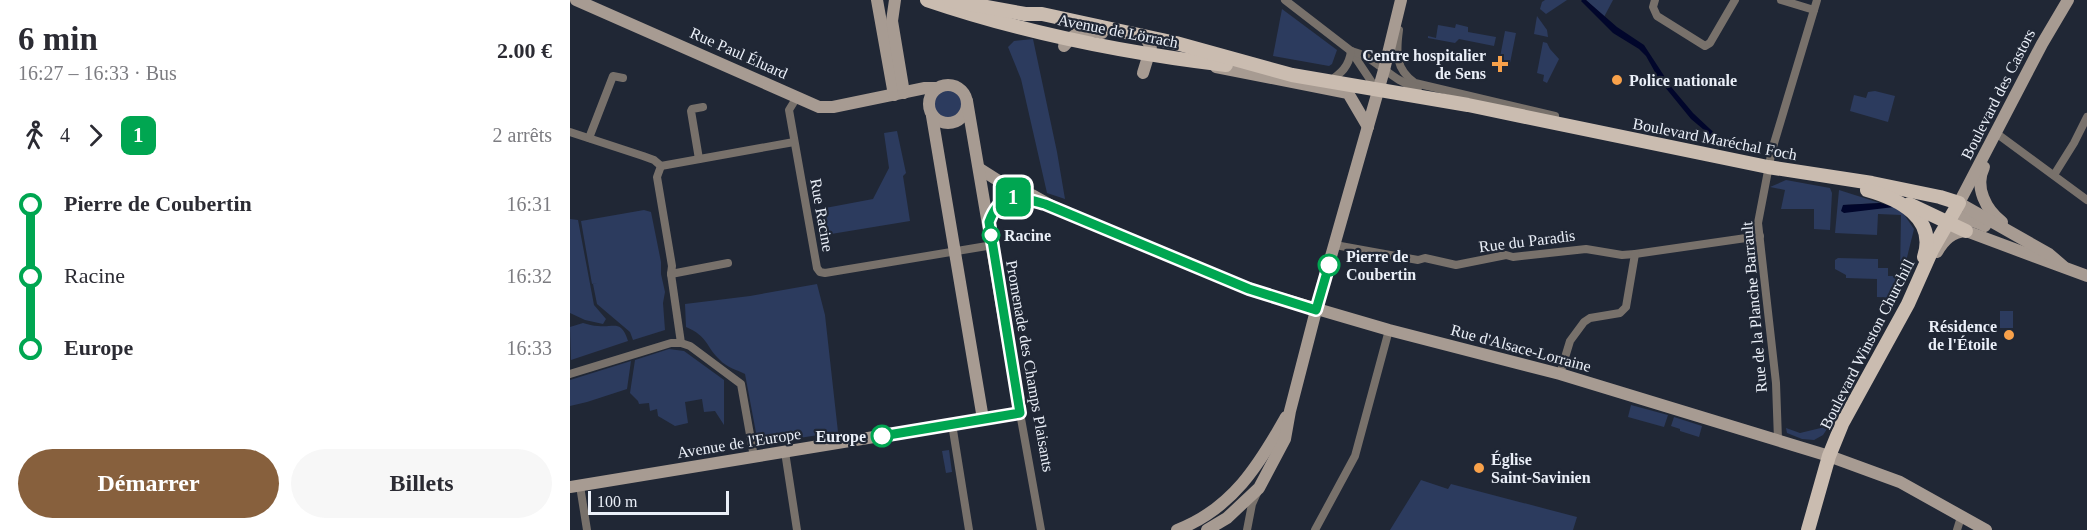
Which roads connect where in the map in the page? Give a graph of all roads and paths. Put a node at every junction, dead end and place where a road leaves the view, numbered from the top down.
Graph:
1 (576, 0) edge
2 (877, 0) edge
3 (895, 0) edge
4 (927, 0) edge
5 (949, 0) edge
6 (1285, 0) edge
7 (1402, 0) edge
8 (1655, 0) edge
9 (1735, 0) edge
10 (1781, 0) edge
11 (1817, 0) edge
12 (2068, 0) edge
13 (1814, 10) junction
14 (1143, 37) junction
15 (1067, 42) junction
16 (1351, 51) junction
17 (1150, 55) junction
18 (1384, 70) junction
19 (1272, 71) junction
20 (1143, 74) dead end
21 (623, 78) dead end
22 (1329, 82) junction
23 (937, 88) junction
24 (1377, 90) junction
25 (899, 94) junction
26 (797, 97) junction
27 (967, 101) junction
28 (928, 102) junction
29 (1468, 105) junction
30 (703, 107) dead end
31 (932, 116) junction
32 (2087, 117) edge
33 (1368, 127) junction
34 (1573, 128) junction
35 (570, 132) edge
36 (1998, 135) junction
37 (589, 138) junction
38 (794, 142) junction
39 (699, 159) junction
40 (661, 166) junction
41 (1768, 167) junction
42 (980, 169) junction
43 (1808, 173) junction
44 (2054, 175) junction
45 (1852, 179) junction
46 (2087, 200) edge
47 (1045, 204) junction
48 (1953, 213) junction
49 (989, 222) junction
50 (1966, 231) junction
51 (1760, 236) junction
52 (993, 245) junction
53 (1335, 245) junction
54 (2034, 246) junction
55 (955, 251) junction
56 (1635, 254) junction
57 (728, 263) dead end
58 (2063, 266) junction
59 (671, 274) junction
60 (2087, 276) edge
61 (1908, 304) junction
62 (1316, 310) junction
63 (1389, 330) junction
64 (681, 343) junction
65 (570, 374) edge
66 (1560, 374) junction
67 (1290, 411) junction
68 (1020, 413) junction
69 (983, 419) junction
70 (952, 424) junction
71 (1779, 440) junction
72 (785, 452) junction
73 (1829, 456) junction
74 (754, 457) junction
75 (575, 486) edge
76 (1259, 488) junction
77 (1961, 517) junction
78 (1206, 527) edge
79 (587, 530) edge
80 (797, 530) edge
81 (969, 530) edge
82 (1041, 530) edge
83 (1178, 530) edge
84 (1247, 530) edge
85 (1315, 530) edge
86 (1808, 530) edge
87 (1957, 530) edge
88 (1986, 530) edge

1 - 26 street, Rue Paul Éluard
2 - 25 street
3 - 25 street
4 - 15 main road, Avenue de Lörrach
5 - 14 main road, Avenue de Lörrach
6 - 16 street
7 - 18 street
7 - 34 street, Boulevard Maréchal Foch
8 - 9 street
10 - 13 street
11 - 13 street, Rue de la Planche Barrault
12 - 36 street, Boulevard des Castors
13 - 41 street, Rue de la Planche Barrault
14 - 15 street
14 - 17 street
14 - 19 main road, Avenue de Lörrach
15 - 17 main road, Avenue de Lörrach
16 - 18 street, Boulevard Maréchal Foch
16 - 22 street
16 - 24 street
17 - 19 main road, Avenue de Lörrach
17 - 20 street
17 - 33 street
18 - 24 street
18 - 29 street, Boulevard Maréchal Foch
19 - 22 main road, Avenue de Lörrach
21 - 37 street
22 - 24 main road, Avenue de Lörrach
23 - 25 street
23 - 27 street
23 - 28 street
24 - 29 main road, Boulevard Maréchal Foch
24 - 33 street
25 - 26 street, Rue Paul Éluard
25 - 28 street
26 - 38 street, Rue Racine
27 - 31 street
27 - 42 street, Promenade des Champs Plaisants
28 - 31 street
29 - 34 main road, Boulevard Maréchal Foch
30 - 39 street
31 - 55 street
32 - 44 street
33 - 53 street
34 - 41 main road, Boulevard Maréchal Foch
35 - 37 street
36 - 44 street
36 - 48 street, Boulevard des Castors
36 - 54 street
37 - 40 street
38 - 39 street
38 - 55 street, Rue Racine
39 - 40 street
40 - 59 street
41 - 43 main road, Boulevard Maréchal Foch
41 - 51 street, Rue de la Planche Barrault
42 - 47 street, Rue d'Alsace-Lorraine
42 - 49 street, Promenade des Champs Plaisants
43 - 45 main road, Boulevard Maréchal Foch
43 - 61 main road
44 - 46 street
45 - 48 main road, Boulevard Maréchal Foch
45 - 48 main road, Boulevard Maréchal Foch
47 - 49 street, Rue d'Alsace-Lorraine
47 - 62 street, Rue d'Alsace-Lorraine
48 - 50 main road, Boulevard Maréchal Foch
48 - 54 street, Boulevard Maréchal Foch
48 - 58 street
48 - 61 main road, Boulevard Winston Churchill
49 - 52 street, Promenade des Champs Plaisants
50 - 58 street, Boulevard Maréchal Foch
50 - 61 street
51 - 56 street, Rue du Paradis
51 - 71 street, Rue de la Planche Barrault
52 - 55 street, Rue Racine
52 - 68 street, Promenade des Champs Plaisants
53 - 56 street, Rue du Paradis
53 - 62 street
54 - 58 street, Boulevard Maréchal Foch
55 - 69 street
56 - 66 street
57 - 59 street
58 - 60 street, Boulevard Maréchal Foch
59 - 64 street
61 - 73 main road, Boulevard Winston Churchill
62 - 63 street, Rue d'Alsace-Lorraine
62 - 67 street
63 - 66 street, Rue d'Alsace-Lorraine
63 - 85 street
64 - 65 street
64 - 74 street
66 - 71 street, Rue d'Alsace-Lorraine
67 - 76 street
67 - 78 street
68 - 69 street, Avenue de l'Europe
68 - 82 street, Promenade des Champs Plaisants
69 - 70 street, Avenue de l'Europe
70 - 72 street, Avenue de l'Europe
70 - 81 street
71 - 73 street, Rue d'Alsace-Lorraine
72 - 74 street, Avenue de l'Europe
72 - 80 street
73 - 77 street, Rue d'Alsace-Lorraine
73 - 86 main road, Boulevard Winston Churchill
74 - 75 street, Avenue de l'Europe
75 - 79 street
76 - 78 street
76 - 84 street
77 - 87 street
77 - 88 street, Rue d'Alsace-Lorraine
78 - 83 street

